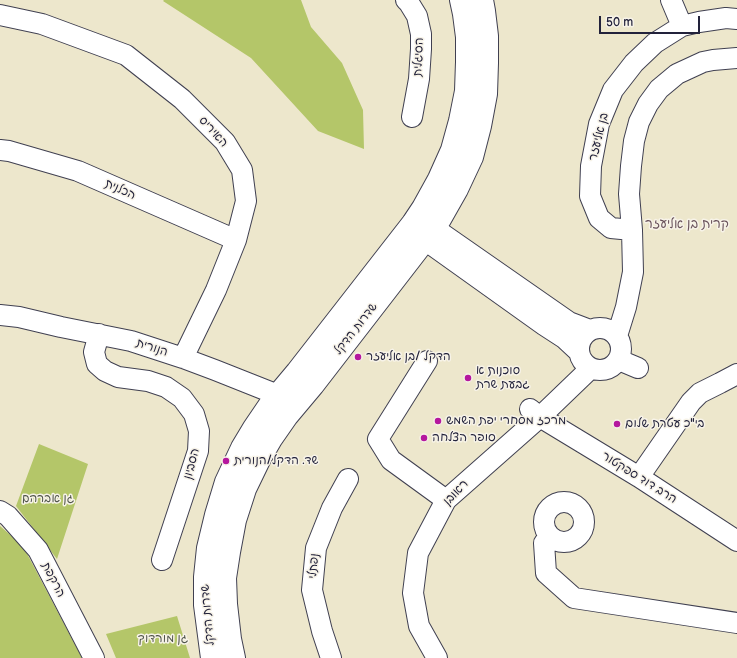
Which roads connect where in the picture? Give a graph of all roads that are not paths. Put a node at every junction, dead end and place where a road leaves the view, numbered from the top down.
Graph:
1 (406, 0) edge
2 (461, 0) edge
3 (482, 0) edge
4 (671, 0) edge
5 (0, 15) edge
6 (737, 19) edge
7 (682, 26) junction
8 (737, 58) edge
9 (412, 117) dead end
10 (0, 150) edge
11 (413, 223) junction
12 (632, 230) junction
13 (430, 234) junction
14 (236, 240) junction
15 (0, 315) edge
16 (590, 330) junction
17 (99, 334) junction
18 (617, 336) junction
19 (579, 352) junction
20 (183, 358) junction
21 (619, 360) junction
22 (427, 361) dead end
23 (591, 368) junction
24 (638, 368) dead end
25 (737, 374) edge
26 (287, 400) junction
27 (535, 413) junction
28 (639, 477) junction
29 (348, 478) dead end
30 (446, 500) junction
31 (0, 511) edge
32 (550, 536) dead end
33 (737, 540) edge
34 (162, 560) dead end
35 (737, 623) edge
36 (94, 658) edge
37 (212, 658) edge
38 (234, 658) edge
39 (331, 658) edge
40 (437, 658) edge

1 - 9 street, הסיגלית
2 - 11 main road, שדרות הדקל
3 - 13 main road, שדרות הדקל
4 - 7 street
5 - 14 street, האיריס
6 - 7 street, בן אליעזר
7 - 12 street, בן אליעזר
8 - 12 street
10 - 14 street, הכלנית
11 - 13 street
11 - 26 main road, שדרות הדקל
12 - 18 street
13 - 16 street
13 - 19 street
13 - 26 main road, שדרות הדקל
14 - 20 street, האיריס
15 - 17 street, הנורית
16 - 18 street
16 - 19 street
17 - 20 street, הנורית
17 - 34 street, הסביון
18 - 21 street
19 - 23 street
20 - 26 street, הנורית
21 - 23 street
21 - 24 street
22 - 30 street
23 - 27 street, ראובן
25 - 28 street
26 - 37 main road, שדרות הדקל
26 - 38 main road, שדרות הדקל
27 - 28 street, הרב דוד ספקטור
27 - 30 street, ראובן
28 - 33 street, הרב דוד ספקטור
29 - 39 street, נפתלי
30 - 40 street, ראובן
31 - 36 street, הרקפת
32 - 35 street

